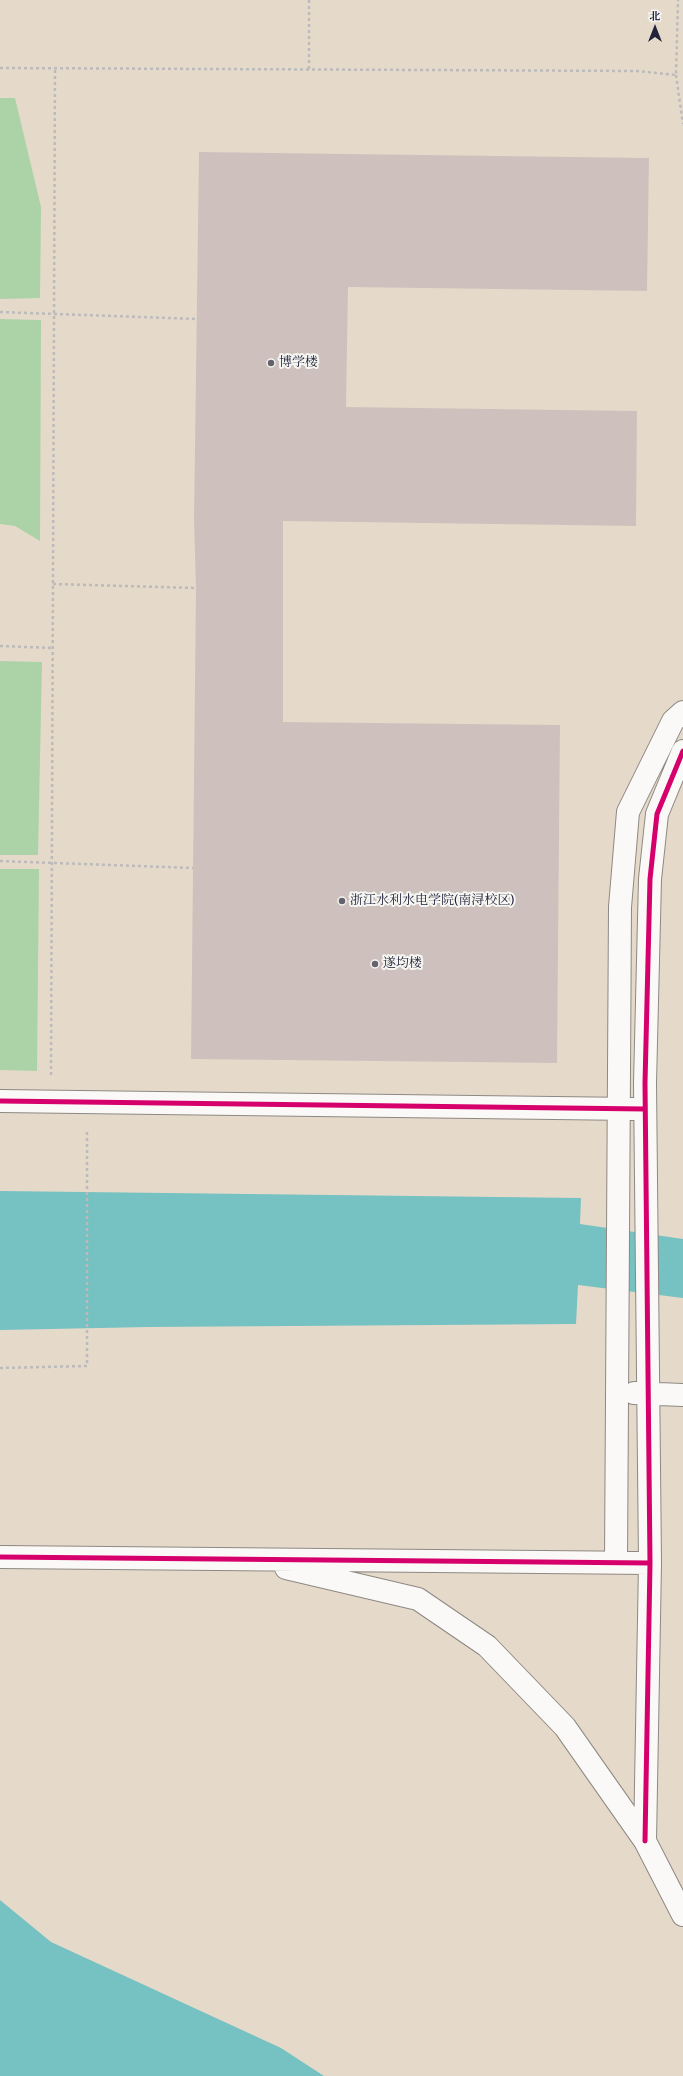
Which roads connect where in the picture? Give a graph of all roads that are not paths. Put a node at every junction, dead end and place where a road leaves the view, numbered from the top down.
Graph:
1 (683, 712) edge
2 (683, 751) edge
3 (0, 1101) edge
4 (618, 1109) junction
5 (645, 1109) junction
6 (617, 1392) junction
7 (648, 1394) junction
8 (683, 1395) edge
9 (0, 1557) edge
10 (247, 1559) junction
11 (616, 1562) junction
12 (650, 1563) junction
13 (646, 1841) junction
14 (683, 1915) edge

1 - 4 street
2 - 5 street
3 - 4 street
4 - 5 street
4 - 6 street
5 - 7 street
6 - 7 street
6 - 11 street
7 - 8 street
7 - 12 street
9 - 10 street
10 - 11 street
10 - 13 street
11 - 12 street
12 - 13 street
13 - 14 street

